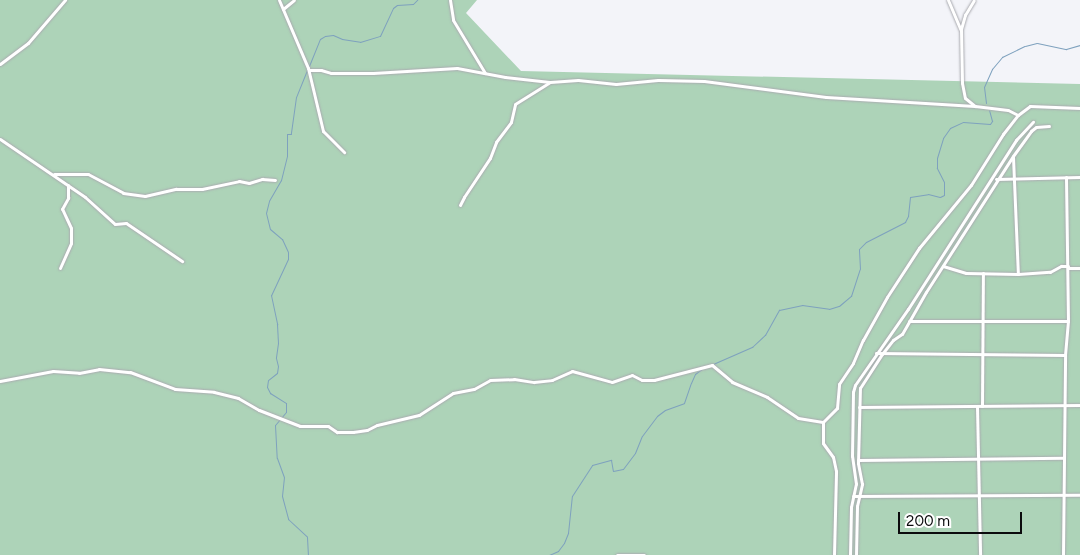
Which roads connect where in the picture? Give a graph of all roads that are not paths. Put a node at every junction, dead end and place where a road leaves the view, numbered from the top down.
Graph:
1 (65, 0) edge
2 (278, 0) edge
3 (294, 0) edge
4 (450, 0) edge
5 (948, 0) edge
6 (974, 0) edge
7 (283, 10) junction
8 (961, 30) junction
9 (0, 64) edge
10 (309, 70) junction
11 (485, 73) junction
12 (550, 82) junction
13 (975, 106) junction
14 (1080, 108) edge
15 (1018, 115) junction
16 (1033, 122) dead end
17 (1048, 126) dead end
18 (0, 139) edge
19 (344, 152) dead end
20 (1013, 156) junction
21 (54, 174) junction
22 (1066, 177) junction
23 (1080, 177) edge
24 (1015, 178) junction
25 (992, 179) junction
26 (997, 179) junction
27 (275, 180) dead end
28 (68, 185) junction
29 (460, 205) dead end
30 (182, 261) dead end
31 (943, 266) junction
32 (1068, 267) junction
33 (60, 268) dead end
34 (1080, 268) edge
35 (983, 272) junction
36 (1018, 274) junction
37 (920, 290) junction
38 (926, 292) junction
39 (909, 321) junction
40 (983, 321) junction
41 (1068, 321) junction
42 (876, 353) junction
43 (882, 354) junction
44 (983, 354) junction
45 (1065, 355) junction
46 (870, 363) junction
47 (874, 366) junction
48 (0, 381) edge
49 (1064, 405) junction
50 (1080, 405) edge
51 (977, 406) junction
52 (982, 406) junction
53 (858, 407) junction
54 (823, 422) junction
55 (1064, 458) junction
56 (978, 459) junction
57 (858, 460) junction
58 (1063, 494) junction
59 (1080, 495) edge
60 (853, 496) junction
61 (858, 496) junction
62 (978, 496) junction
63 (617, 555) edge
64 (644, 555) edge
65 (834, 555) edge
66 (850, 555) edge
67 (856, 555) edge
68 (980, 555) edge
69 (1063, 555) edge

1 - 9 street
2 - 7 street
3 - 7 street
4 - 11 street
5 - 8 street
6 - 8 street
7 - 10 street
8 - 13 street
10 - 11 street
10 - 19 street
11 - 12 street
12 - 13 street
12 - 29 street
13 - 15 street
14 - 15 street
15 - 54 street
16 - 25 street
17 - 20 street
18 - 21 street
20 - 24 street
20 - 26 street
21 - 27 street
21 - 28 street
22 - 23 street
22 - 24 street
22 - 32 street
24 - 26 street
24 - 36 street
25 - 26 street
25 - 37 street
26 - 31 street
28 - 30 street
28 - 33 street
31 - 35 street
31 - 38 street
32 - 34 street
32 - 36 street
32 - 41 street
35 - 36 street
35 - 40 street
37 - 38 street
37 - 42 street
38 - 39 street
39 - 40 street
39 - 43 street
40 - 41 street
40 - 44 street
41 - 45 street
42 - 43 street
42 - 46 street
43 - 44 street
43 - 47 street
44 - 45 street
44 - 52 street
45 - 49 street
46 - 47 street
46 - 60 street
47 - 53 street
48 - 54 street
49 - 50 street
49 - 52 street
49 - 55 street
51 - 52 street
51 - 53 street
51 - 56 street
53 - 57 street
54 - 65 street
55 - 56 street
55 - 58 street
56 - 57 street
56 - 62 street
57 - 61 street
58 - 59 street
58 - 62 street
58 - 69 street
60 - 61 street
60 - 66 street
61 - 62 street
61 - 67 street
62 - 68 street
63 - 64 street

